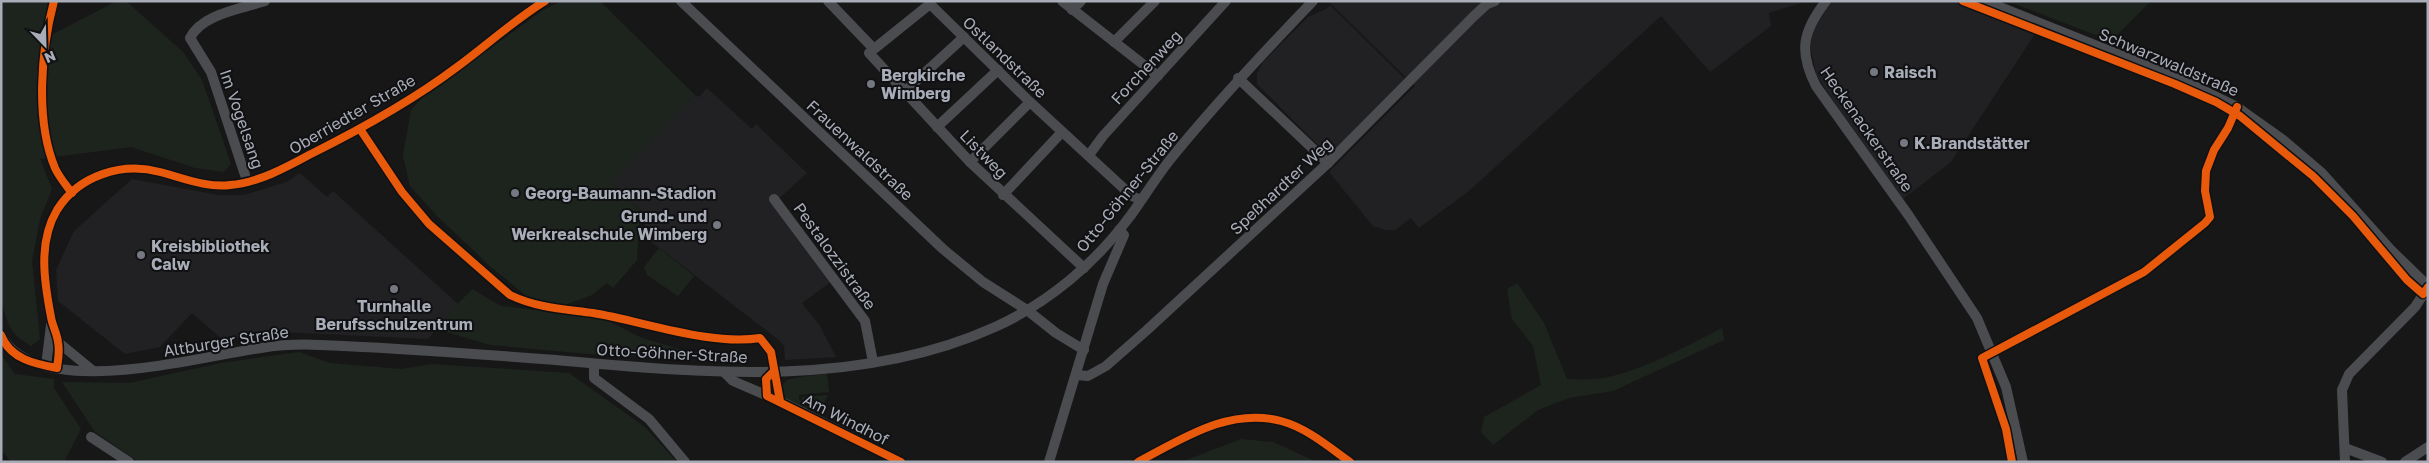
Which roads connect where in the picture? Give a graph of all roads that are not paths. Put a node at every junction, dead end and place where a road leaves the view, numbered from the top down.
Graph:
1 (54, 1) edge
2 (265, 1) edge
3 (545, 1) edge
4 (681, 1) edge
5 (828, 1) edge
6 (1062, 1) edge
7 (1081, 1) edge
8 (1155, 1) edge
9 (1226, 1) edge
10 (1313, 1) edge
11 (1495, 1) edge
12 (1826, 1) edge
13 (1985, 1) edge
14 (930, 3) edge
15 (1072, 10) junction
16 (964, 37) junction
17 (1114, 42) junction
18 (869, 53) dead end
19 (998, 70) junction
20 (1158, 76) junction
21 (1238, 78) junction
22 (904, 91) junction
23 (1030, 102) junction
24 (937, 127) junction
25 (1062, 132) junction
26 (1089, 155) junction
27 (970, 162) junction
28 (1328, 163) junction
29 (247, 181) junction
30 (72, 193) junction
31 (1003, 195) junction
32 (774, 199) dead end
33 (1141, 200) junction
34 (1119, 230) junction
35 (1084, 268) junction
36 (2428, 287) edge
37 (1027, 310) junction
38 (51, 319) junction
39 (1, 335) edge
40 (58, 342) junction
41 (1084, 350) junction
42 (559, 361) joint
43 (873, 362) junction
44 (594, 364) junction
45 (52, 367) junction
46 (93, 371) junction
47 (774, 371) junction
48 (724, 372) junction
49 (1076, 375) junction
50 (767, 396) junction
51 (780, 401) junction
52 (91, 437) dead end
53 (2428, 447) edge
54 (2345, 448) junction
55 (129, 462) edge
56 (685, 462) edge
57 (900, 462) edge
58 (1049, 462) edge
59 (1138, 462) edge
60 (1350, 462) edge
61 (2023, 462) edge
62 (2345, 462) edge
63 (2382, 462) edge
64 (2405, 462) edge

1 - 30 street
2 - 29 street, Im Vogelsang
3 - 29 street, Oberriedter Straße
4 - 37 street, Frauenwaldstraße
5 - 14 street, Ostlandstraße
6 - 15 street
7 - 15 street
8 - 17 street
9 - 20 street, Forchenweg
10 - 21 street, Otto-Göhner-Straße
11 - 28 street, Speßhardter Weg
12 - 61 street, Heckenackerstraße
13 - 36 street, Schwarzwaldstraße
14 - 16 street, Ostlandstraße
15 - 17 street
16 - 19 street, Ostlandstraße
16 - 22 street
17 - 20 street
18 - 22 street, Listweg
19 - 23 street, Ostlandstraße
19 - 24 street
20 - 26 street, Forchenweg
21 - 28 street
21 - 33 street, Otto-Göhner-Straße
22 - 24 street, Listweg
23 - 25 street, Ostlandstraße
23 - 27 street
24 - 27 street, Listweg
25 - 26 street, Ostlandstraße
25 - 31 street
26 - 33 street, Ostlandstraße
27 - 31 street, Listweg
28 - 49 street, Speßhardter Weg
29 - 30 street, Oberriedter Straße
30 - 38 street, Oberriedter Straße
31 - 35 street, Listweg
32 - 43 street, Pestalozzistraße
33 - 34 street, Otto-Göhner-Straße
34 - 35 street, Otto-Göhner-Straße
34 - 41 street
35 - 37 street, Otto-Göhner-Straße
36 - 54 street
37 - 41 street, Frauenwaldstraße
37 - 43 street, Otto-Göhner-Straße
38 - 40 street, Oberriedter Straße
38 - 45 street, Oberriedter Straße
39 - 45 street, Altburger Straße
40 - 45 street, Oberriedter Straße
40 - 46 street
41 - 49 street
42 - 44 street, Otto-Göhner-Straße
42 - 46 street, Altburger Straße
43 - 47 street, Otto-Göhner-Straße
44 - 48 street, Otto-Göhner-Straße
44 - 56 street
45 - 46 street, Altburger Straße
47 - 48 street, Otto-Göhner-Straße
47 - 50 street
47 - 51 street, Am Windhof
48 - 50 street, Am Windhof
49 - 58 street
50 - 51 street, Am Windhof
51 - 57 street, Am Windhof
52 - 55 street
53 - 64 street
54 - 62 street
54 - 63 street
59 - 60 street

